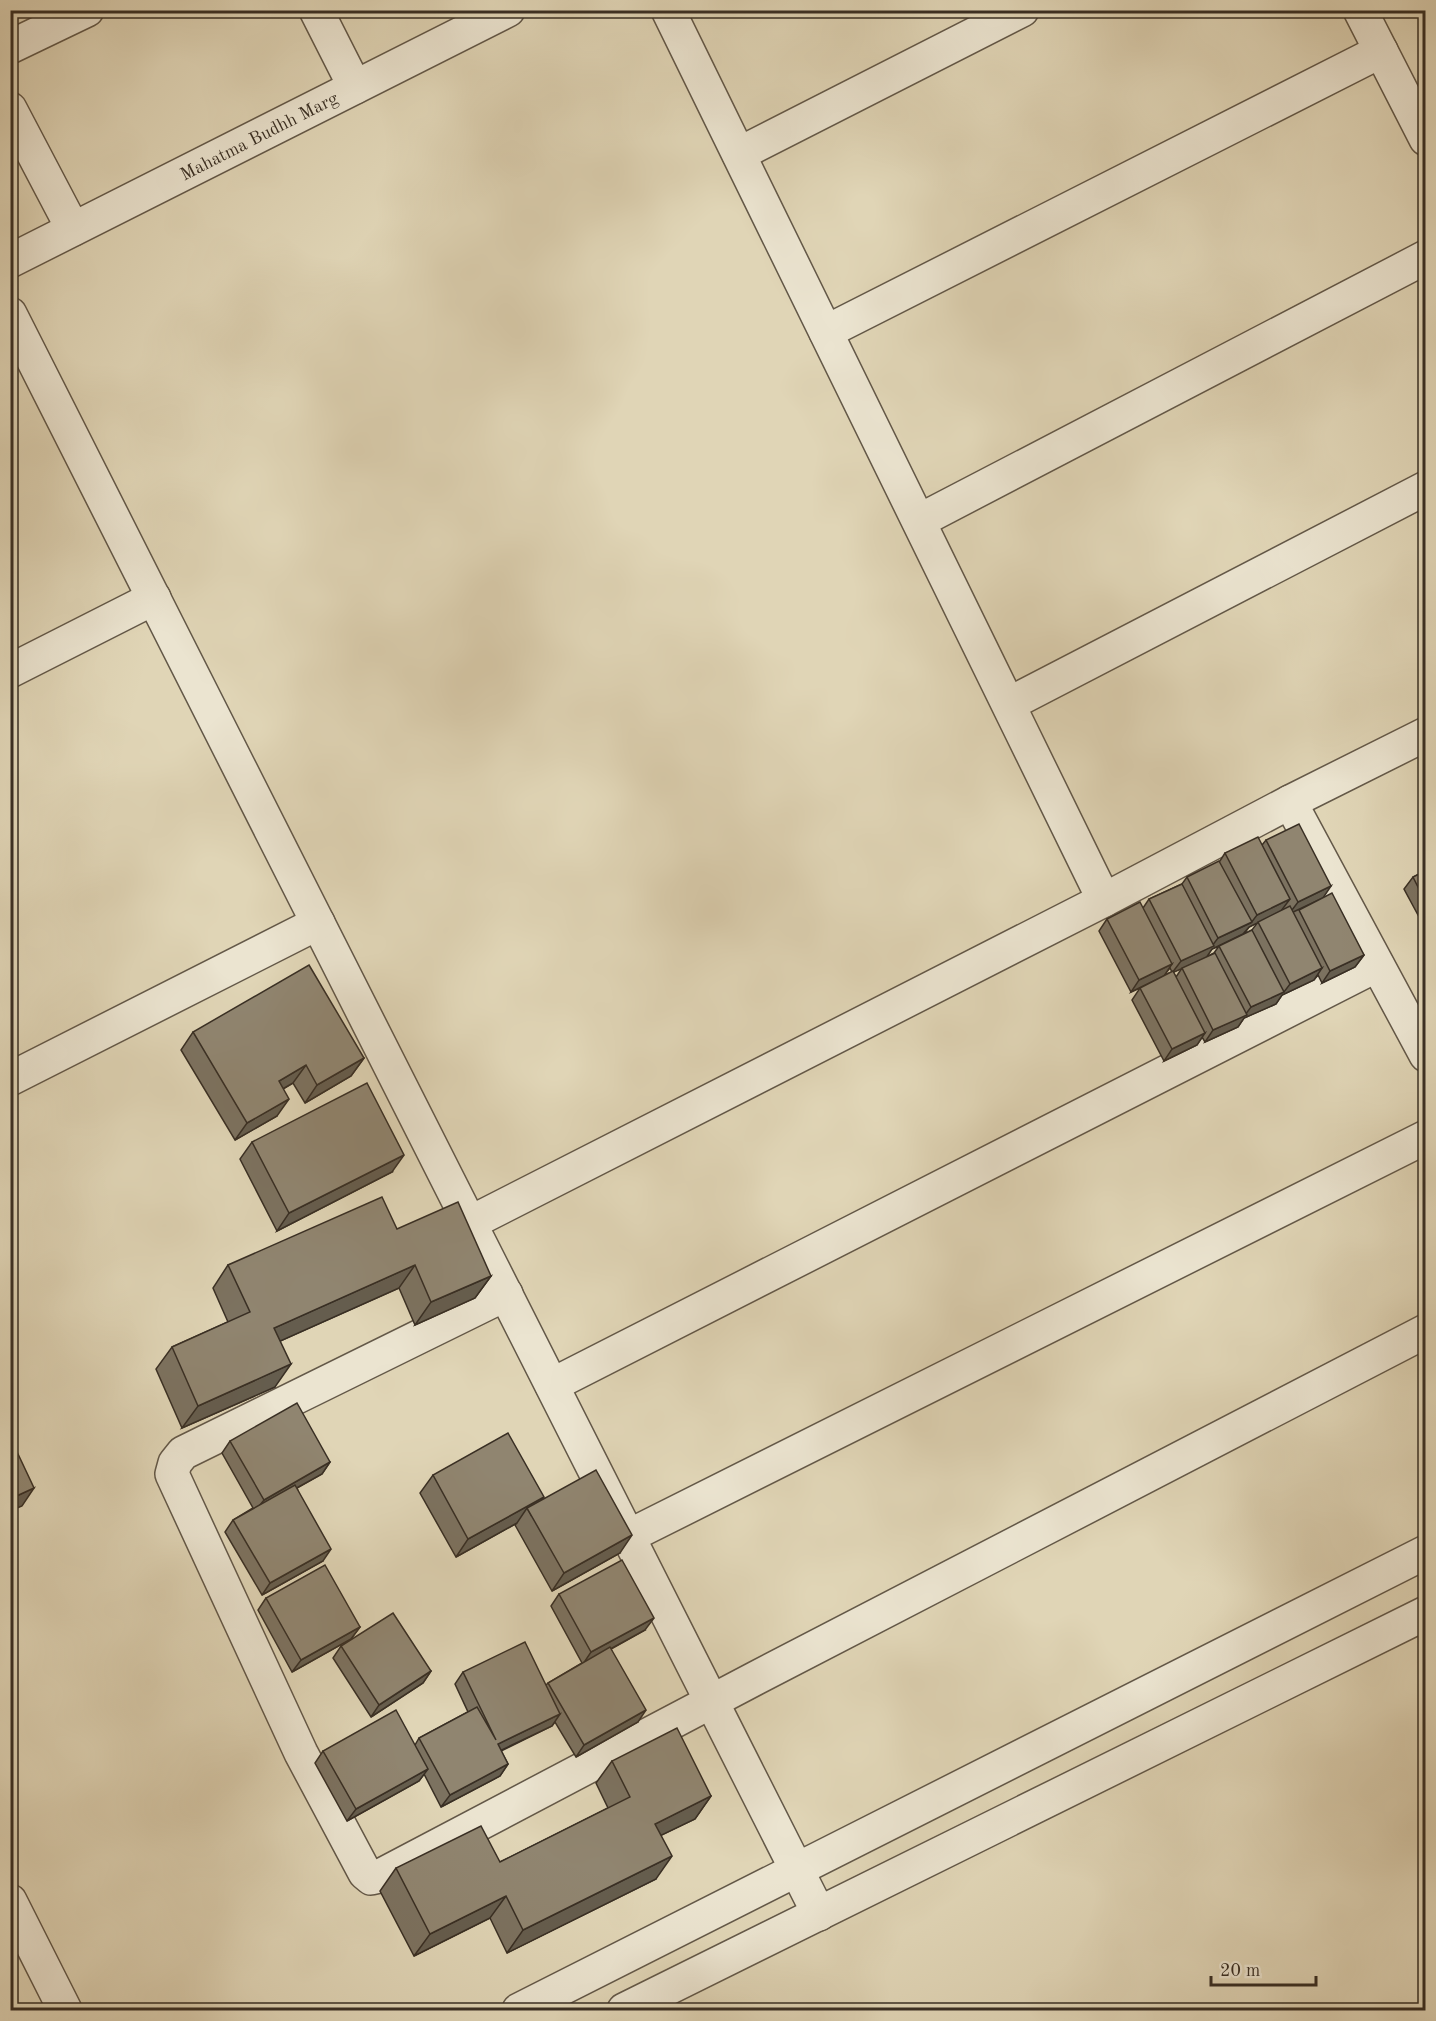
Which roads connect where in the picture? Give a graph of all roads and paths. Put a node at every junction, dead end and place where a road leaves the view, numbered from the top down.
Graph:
1 (87, 10) edge
2 (316, 10) edge
3 (508, 10) edge
4 (668, 10) edge
5 (1022, 10) edge
6 (1360, 10) edge
7 (10, 46) edge
8 (1381, 51) junction
9 (355, 87) junction
10 (10, 109) edge
11 (1425, 139) edge
12 (739, 154) junction
13 (74, 229) junction
14 (1425, 257) edge
15 (10, 261) edge
16 (10, 314) edge
17 (826, 332) junction
18 (1425, 488) edge
19 (919, 521) junction
20 (154, 598) junction
21 (10, 671) edge
22 (1009, 704) junction
23 (1425, 734) edge
24 (1290, 802) junction
25 (1104, 900) junction
26 (318, 923) junction
27 (1377, 965) junction
28 (1425, 1054) edge
29 (10, 1079) edge
30 (1425, 1137) edge
31 (470, 1223) junction
32 (506, 1294) junction
33 (1425, 1330) edge
34 (552, 1385) junction
35 (628, 1536) junction
36 (1425, 1552) edge
37 (1425, 1614) edge
38 (712, 1702) junction
39 (797, 1871) junction
40 (11, 1902) edge
41 (819, 1914) junction
42 (65, 2010) edge
43 (519, 2010) edge
44 (624, 2010) edge

1 - 7 street
2 - 9 street
3 - 9 street, Mahatma Budhh Marg
4 - 12 street
5 - 12 street
6 - 8 street
8 - 11 street
8 - 17 street
9 - 13 street, Mahatma Budhh Marg
10 - 13 street
12 - 17 street
13 - 15 street, Mahatma Budhh Marg
14 - 19 street
16 - 20 street
17 - 19 street
18 - 22 street
19 - 22 street
20 - 21 street
20 - 26 street
22 - 25 street
23 - 24 street
24 - 25 street
24 - 27 street
25 - 31 street
26 - 29 street
26 - 31 street
27 - 28 street
27 - 34 street
30 - 35 street
31 - 32 street
32 - 34 street
32 - 38 street
33 - 38 street
34 - 35 street
35 - 38 street
36 - 39 street
37 - 41 street
38 - 39 street
39 - 41 street
39 - 43 street
40 - 42 street
41 - 44 street

